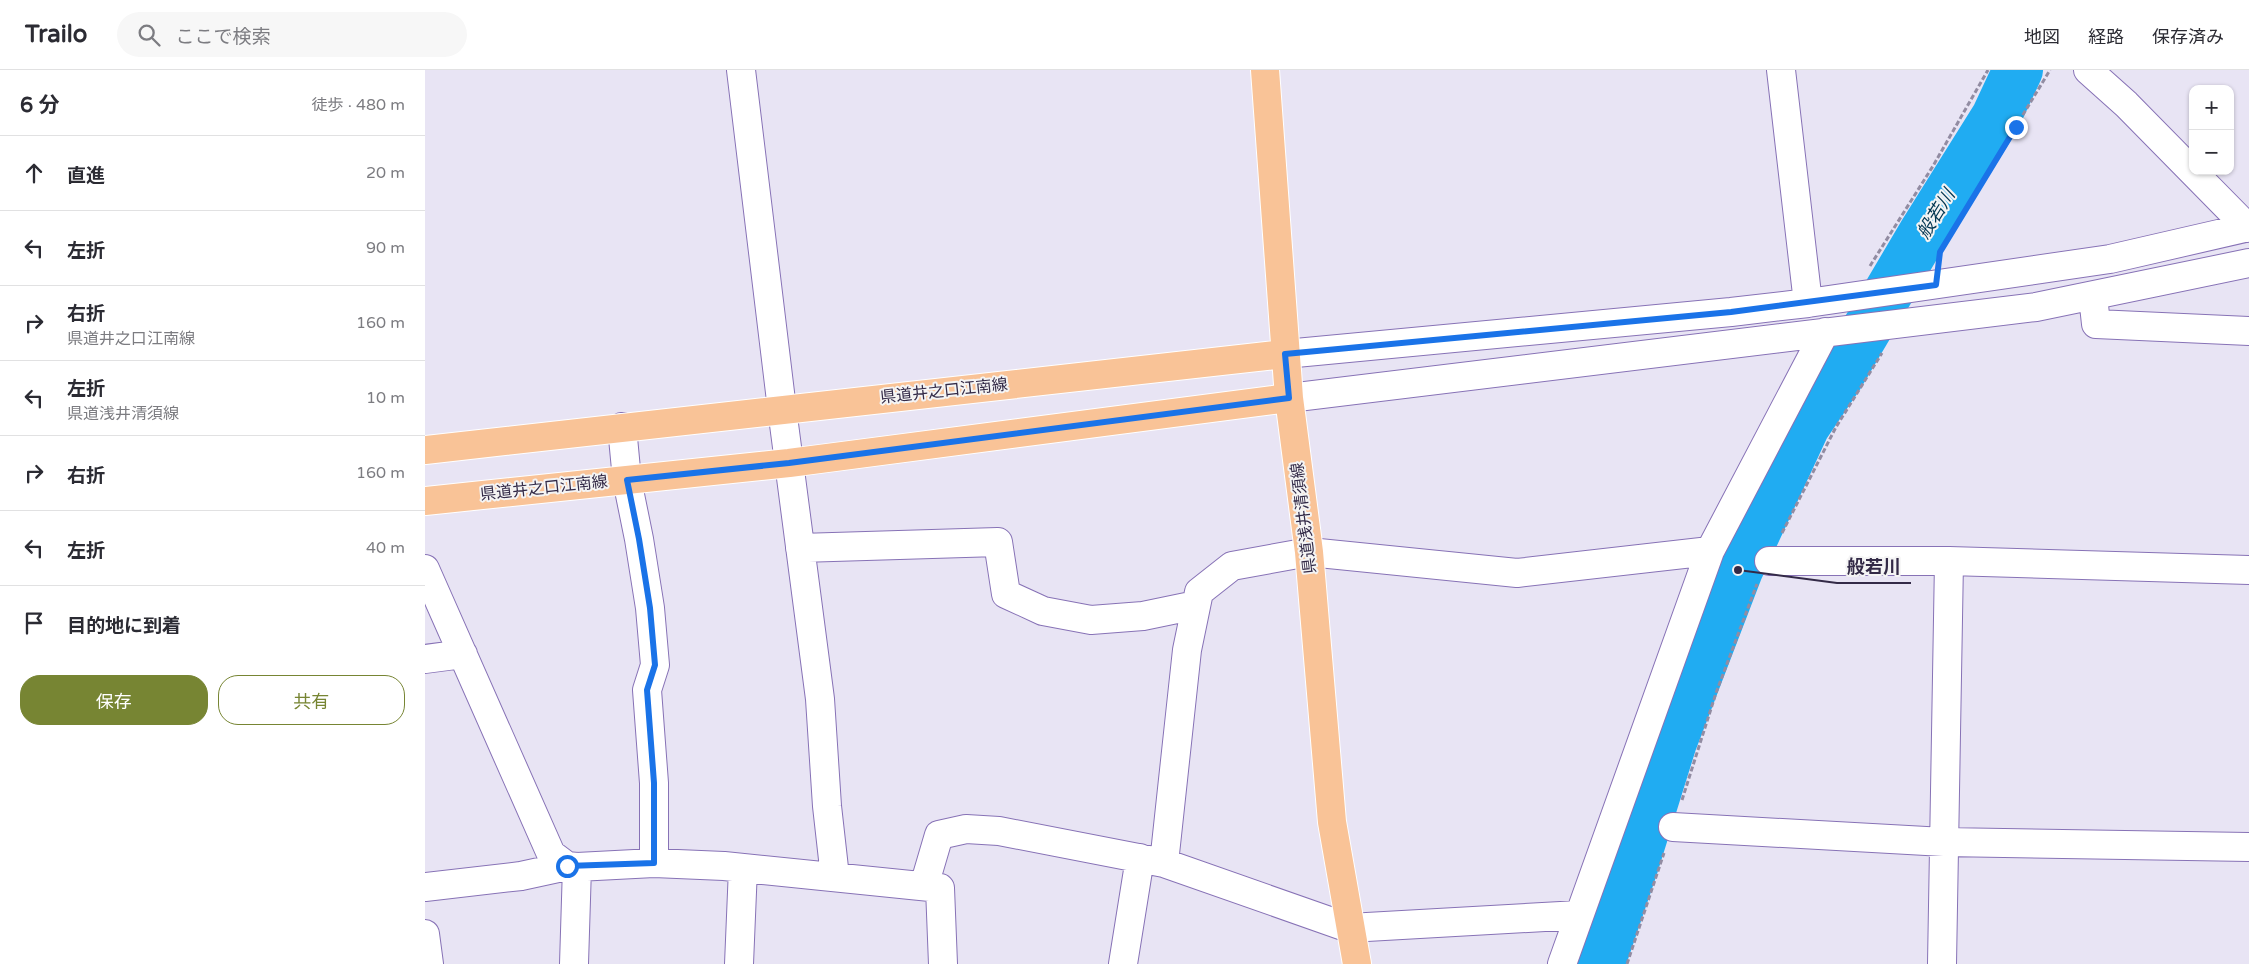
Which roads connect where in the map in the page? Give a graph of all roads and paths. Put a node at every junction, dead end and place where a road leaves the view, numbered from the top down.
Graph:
1 (741, 70) edge
2 (1265, 70) edge
3 (1781, 70) edge
4 (1988, 70) edge
5 (2050, 70) edge
6 (2088, 70) edge
7 (2249, 227) edge
8 (2249, 264) edge
9 (1924, 287) junction
10 (1857, 296) junction
11 (2093, 296) junction
12 (1808, 302) junction
13 (1895, 324) junction
14 (1833, 331) junction
15 (2249, 331) edge
16 (1285, 354) junction
17 (1289, 398) junction
18 (782, 408) junction
19 (622, 427) junction
20 (426, 447) edge
21 (789, 463) junction
22 (627, 480) junction
23 (425, 501) edge
24 (800, 548) junction
25 (1309, 552) junction
26 (1710, 552) junction
27 (1769, 560) junction
28 (1949, 562) junction
29 (425, 568) edge
30 (2249, 570) edge
31 (1196, 606) junction
32 (463, 654) junction
33 (425, 659) edge
34 (1673, 827) junction
35 (1944, 842) junction
36 (2249, 847) edge
37 (1152, 861) junction
38 (654, 863) junction
39 (572, 866) junction
40 (743, 868) junction
41 (835, 877) junction
42 (924, 886) junction
43 (425, 887) edge
44 (1579, 915) junction
45 (1349, 928) junction
46 (574, 964) edge
47 (739, 964) edge
48 (943, 964) edge
49 (1123, 964) edge
50 (1357, 964) edge
51 (1562, 964) edge
52 (1627, 964) edge
53 (1942, 964) edge

1 - 18 street
2 - 16 main road, 県道浅井清須線
3 - 12 street
4 - 10 path
5 - 9 path
6 - 7 street
7 - 9 street
8 - 11 street
9 - 10 street
10 - 12 street
11 - 13 street
11 - 15 street
12 - 16 street
13 - 14 street
13 - 27 path
14 - 17 street
14 - 26 street
16 - 17 main road, 県道浅井清須線
16 - 18 main road, 県道井之口江南線
17 - 21 main road, 県道井之口江南線
17 - 25 main road, 県道浅井清須線
18 - 19 main road, 県道井之口江南線
18 - 21 street
19 - 20 main road, 県道井之口江南線
19 - 22 street
21 - 22 main road, 県道井之口江南線
21 - 24 street
22 - 23 main road, 県道井之口江南線
22 - 38 street
24 - 31 street
24 - 41 street
25 - 26 street
25 - 31 street
25 - 45 main road, 県道浅井清須線
26 - 44 street
27 - 28 street
27 - 34 path
28 - 30 street
28 - 35 street
29 - 32 street
31 - 37 street
32 - 33 street
32 - 39 street
34 - 35 street
34 - 52 path
35 - 36 street
35 - 53 street
37 - 42 street
37 - 45 street
37 - 49 street
38 - 39 street
38 - 40 street
39 - 43 street
39 - 46 street
40 - 41 street
40 - 47 street
41 - 42 street
42 - 48 street
44 - 45 street
44 - 51 street
45 - 50 main road, 県道浅井清須線

